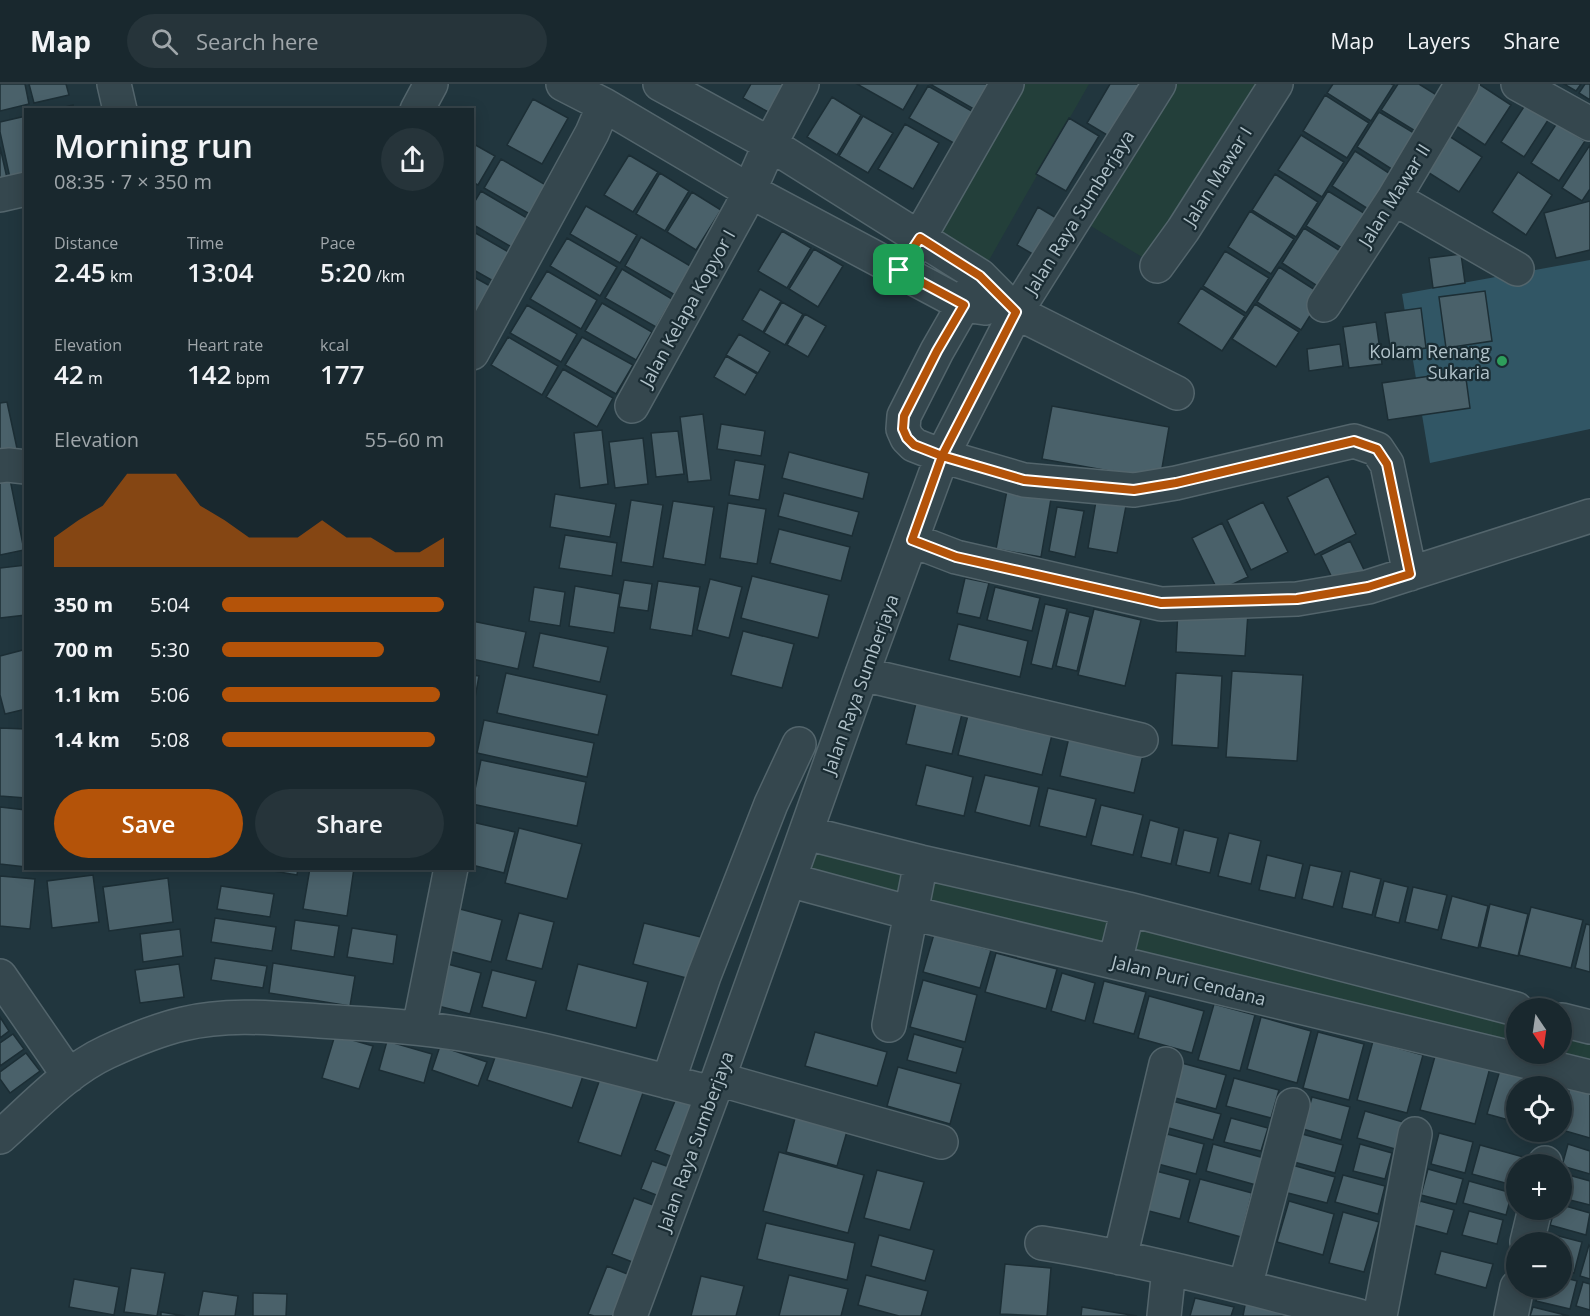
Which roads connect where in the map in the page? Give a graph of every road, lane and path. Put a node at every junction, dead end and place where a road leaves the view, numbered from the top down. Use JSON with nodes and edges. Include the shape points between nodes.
{"nodes":[{"id":1,"x":114,"y":84,"type":"edge"},
{"id":2,"x":431,"y":84,"type":"edge"},
{"id":3,"x":563,"y":84,"type":"edge"},
{"id":4,"x":660,"y":84,"type":"edge"},
{"id":5,"x":802,"y":84,"type":"edge"},
{"id":6,"x":1007,"y":84,"type":"edge"},
{"id":7,"x":1159,"y":84,"type":"edge"},
{"id":8,"x":1276,"y":84,"type":"edge"},
{"id":9,"x":1462,"y":84,"type":"edge"},
{"id":10,"x":1518,"y":84,"type":"edge"},
{"id":11,"x":604,"y":105,"type":"junction"},
{"id":12,"x":120,"y":108,"type":"edge"},
{"id":13,"x":418,"y":108,"type":"edge"},
{"id":14,"x":1590,"y":124,"type":"edge"},
{"id":15,"x":770,"y":144,"type":"junction"},
{"id":16,"x":24,"y":189,"type":"edge"},
{"id":17,"x":0,"y":195,"type":"edge"},
{"id":18,"x":1394,"y":198,"type":"junction"},
{"id":19,"x":745,"y":199,"type":"junction"},
{"id":20,"x":920,"y":238,"type":"junction"},
{"id":21,"x":1157,"y":266,"type":"dead end"},
{"id":22,"x":1517,"y":269,"type":"dead end"},
{"id":23,"x":899,"y":270,"type":"junction"},
{"id":24,"x":980,"y":276,"type":"junction"},
{"id":25,"x":964,"y":305,"type":"junction"},
{"id":26,"x":1324,"y":305,"type":"dead end"},
{"id":27,"x":1016,"y":312,"type":"junction"},
{"id":28,"x":474,"y":349,"type":"edge"},
{"id":29,"x":1177,"y":393,"type":"dead end"},
{"id":30,"x":632,"y":406,"type":"dead end"},
{"id":31,"x":942,"y":456,"type":"junction"},
{"id":32,"x":0,"y":466,"type":"edge"},
{"id":33,"x":24,"y":467,"type":"edge"},
{"id":34,"x":1590,"y":516,"type":"edge"},
{"id":35,"x":912,"y":540,"type":"junction"},
{"id":36,"x":1410,"y":574,"type":"junction"},
{"id":37,"x":862,"y":674,"type":"junction"},
{"id":38,"x":1141,"y":740,"type":"dead end"},
{"id":39,"x":799,"y":744,"type":"dead end"},
{"id":40,"x":806,"y":833,"type":"junction"},
{"id":41,"x":921,"y":862,"type":"junction"},
{"id":42,"x":451,"y":870,"type":"edge"},
{"id":43,"x":789,"y":880,"type":"junction"},
{"id":44,"x":1128,"y":909,"type":"junction"},
{"id":45,"x":911,"y":913,"type":"junction"},
{"id":46,"x":1115,"y":962,"type":"junction"},
{"id":47,"x":0,"y":975,"type":"edge"},
{"id":48,"x":1502,"y":1005,"type":"edge"},
{"id":49,"x":1572,"y":1022,"type":"edge"},
{"id":50,"x":888,"y":1025,"type":"dead end"},
{"id":51,"x":1590,"y":1027,"type":"edge"},
{"id":52,"x":419,"y":1028,"type":"junction"},
{"id":53,"x":1476,"y":1049,"type":"junction"},
{"id":54,"x":1166,"y":1064,"type":"dead end"},
{"id":55,"x":69,"y":1076,"type":"junction"},
{"id":56,"x":1590,"y":1077,"type":"edge"},
{"id":57,"x":668,"y":1082,"type":"junction"},
{"id":58,"x":715,"y":1086,"type":"junction"},
{"id":59,"x":1293,"y":1105,"type":"dead end"},
{"id":60,"x":1415,"y":1134,"type":"dead end"},
{"id":61,"x":0,"y":1137,"type":"edge"},
{"id":62,"x":942,"y":1142,"type":"dead end"},
{"id":63,"x":1042,"y":1243,"type":"dead end"},
{"id":64,"x":1120,"y":1258,"type":"junction"},
{"id":65,"x":1169,"y":1269,"type":"junction"},
{"id":66,"x":1245,"y":1287,"type":"junction"},
{"id":67,"x":1515,"y":1298,"type":"edge"},
{"id":68,"x":630,"y":1316,"type":"edge"},
{"id":69,"x":1164,"y":1316,"type":"edge"},
{"id":70,"x":1359,"y":1316,"type":"edge"},
{"id":71,"x":1380,"y":1316,"type":"edge"},
{"id":72,"x":1511,"y":1316,"type":"edge"}],
"edges":[{"from":1,"to":12,"type":"street"},
{"from":2,"to":13,"type":"street"},
{"from":3,"to":11,"type":"street"},
{"from":4,"to":15,"type":"street"},
{"from":5,"to":15,"type":"street","name":"Jalan Kelapa Kopyor I"},
{"from":6,"to":20,"type":"street"},
{"from":7,"to":27,"type":"street","name":"Jalan Raya Sumberjaya"},
{"from":8,"to":21,"type":"street","name":"Jalan Mawar I"},
{"from":9,"to":18,"type":"street","name":"Jalan Mawar II"},
{"from":10,"to":14,"type":"street"},
{"from":11,"to":19,"type":"street"},
{"from":11,"to":28,"type":"street"},
{"from":15,"to":19,"type":"street","name":"Jalan Kelapa Kopyor I"},
{"from":15,"to":20,"type":"street"},
{"from":16,"to":17,"type":"street"},
{"from":18,"to":22,"type":"street"},
{"from":18,"to":26,"type":"street","name":"Jalan Mawar II"},
{"from":19,"to":23,"type":"street"},
{"from":19,"to":30,"type":"street","name":"Jalan Kelapa Kopyor I"},
{"from":20,"to":23,"type":"street"},
{"from":20,"to":24,"type":"street"},
{"from":23,"to":25,"type":"street"},
{"from":24,"to":25,"type":"street"},
{"from":24,"to":27,"type":"street"},
{"from":25,"to":27,"type":"street"},
{"from":25,"to":31,"type":"street","via":[[904,416],[907,438],[914,445]]},
{"from":27,"to":29,"type":"street"},
{"from":27,"to":31,"type":"street","name":"Jalan Raya Sumberjaya"},
{"from":31,"to":35,"type":"street","name":"Jalan Raya Sumberjaya"},
{"from":31,"to":36,"type":"street","via":[[1024,480],[1134,490],[1354,441],[1377,449],[1387,464]]},
{"from":32,"to":33,"type":"street"},
{"from":34,"to":36,"type":"street"},
{"from":35,"to":36,"type":"street","via":[[956,557],[1161,603],[1297,599],[1368,587]]},
{"from":35,"to":37,"type":"street","name":"Jalan Raya Sumberjaya"},
{"from":37,"to":38,"type":"street"},
{"from":37,"to":40,"type":"street","name":"Jalan Raya Sumberjaya"},
{"from":39,"to":57,"type":"street","via":[[771,804]]},
{"from":40,"to":41,"type":"street"},
{"from":40,"to":43,"type":"street","name":"Jalan Raya Sumberjaya"},
{"from":41,"to":44,"type":"street"},
{"from":41,"to":45,"type":"street"},
{"from":42,"to":52,"type":"street"},
{"from":43,"to":45,"type":"street","name":"Jalan Puri Cendana"},
{"from":43,"to":58,"type":"street","name":"Jalan Raya Sumberjaya"},
{"from":44,"to":46,"type":"street"},
{"from":44,"to":48,"type":"street"},
{"from":45,"to":46,"type":"street","name":"Jalan Puri Cendana"},
{"from":45,"to":50,"type":"street"},
{"from":46,"to":53,"type":"street","name":"Jalan Puri Cendana"},
{"from":47,"to":55,"type":"street"},
{"from":48,"to":53,"type":"street"},
{"from":49,"to":51,"type":"street"},
{"from":52,"to":55,"type":"street","via":[[260,1017],[185,1023],[104,1053]]},
{"from":52,"to":57,"type":"street","via":[[504,1042]]},
{"from":53,"to":56,"type":"street","name":"Jalan Puri Cendana"},
{"from":54,"to":64,"type":"street"},
{"from":55,"to":61,"type":"street"},
{"from":57,"to":58,"type":"street"},
{"from":58,"to":62,"type":"street"},
{"from":58,"to":68,"type":"street","name":"Jalan Raya Sumberjaya"},
{"from":59,"to":66,"type":"street"},
{"from":60,"to":71,"type":"street"},
{"from":63,"to":64,"type":"street"},
{"from":64,"to":65,"type":"street"},
{"from":65,"to":66,"type":"street"},
{"from":65,"to":69,"type":"street"},
{"from":66,"to":70,"type":"street"},
{"from":67,"to":72,"type":"street"}]}
